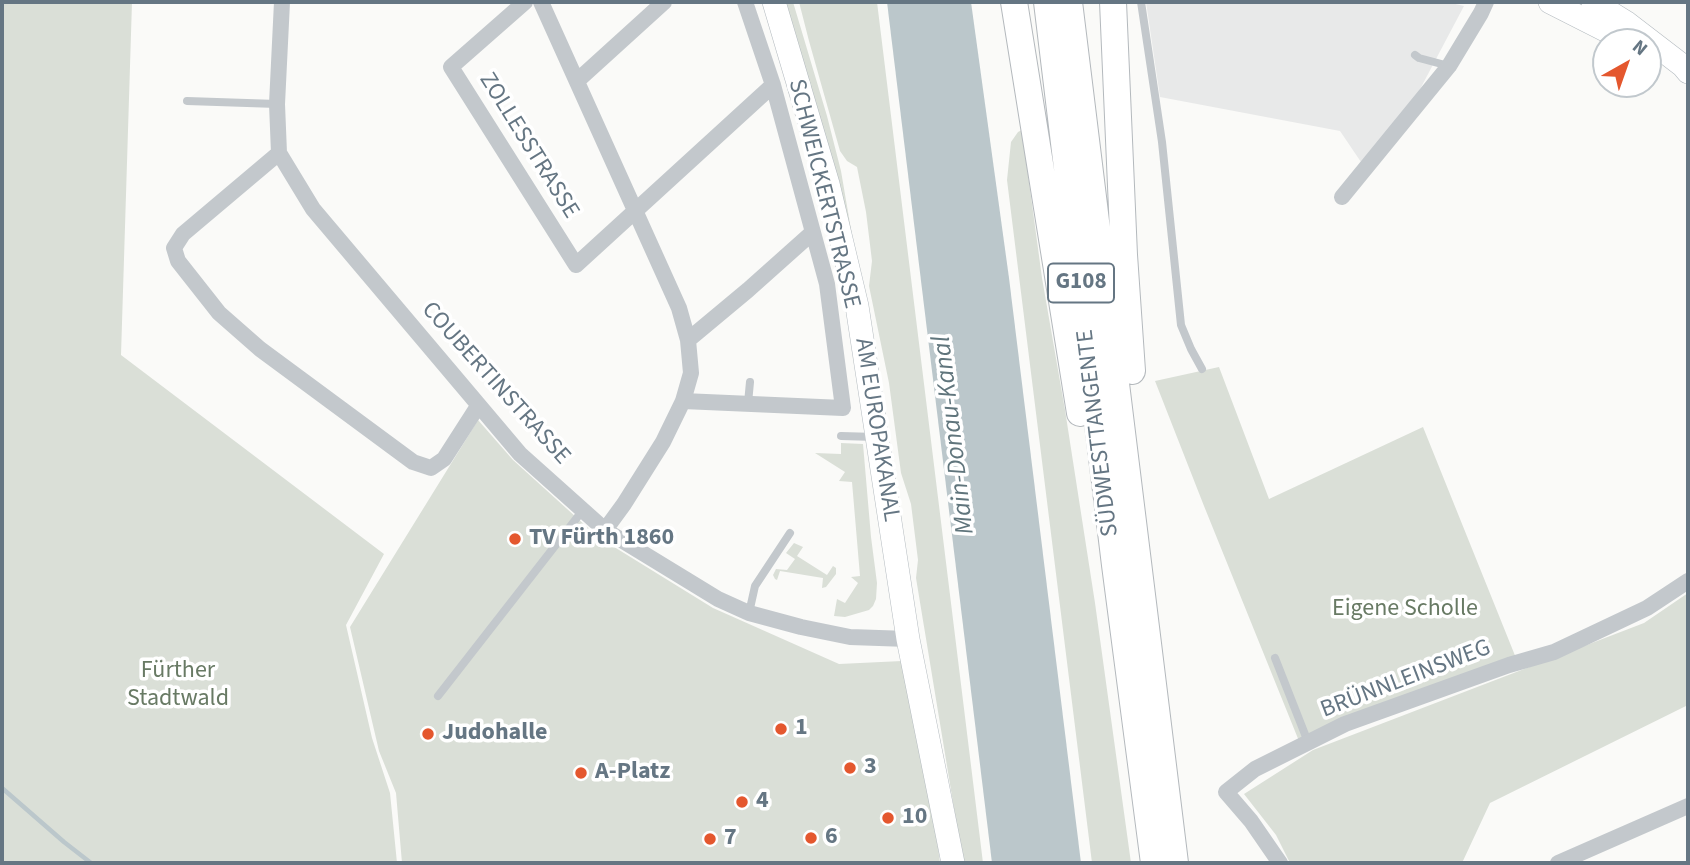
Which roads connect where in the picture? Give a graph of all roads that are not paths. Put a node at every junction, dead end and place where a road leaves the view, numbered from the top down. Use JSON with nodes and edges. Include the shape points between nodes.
{"nodes":[{"id":1,"x":282,"y":2,"type":"edge"},
{"id":2,"x":525,"y":2,"type":"edge"},
{"id":3,"x":541,"y":2,"type":"edge"},
{"id":4,"x":664,"y":2,"type":"edge"},
{"id":5,"x":746,"y":2,"type":"edge"},
{"id":6,"x":774,"y":2,"type":"edge"},
{"id":7,"x":1014,"y":2,"type":"edge"},
{"id":8,"x":1047,"y":2,"type":"edge"},
{"id":9,"x":1069,"y":2,"type":"edge"},
{"id":10,"x":1113,"y":2,"type":"edge"},
{"id":11,"x":1141,"y":2,"type":"edge"},
{"id":12,"x":1486,"y":2,"type":"edge"},
{"id":13,"x":1550,"y":2,"type":"edge"},
{"id":14,"x":1594,"y":2,"type":"edge"},
{"id":15,"x":1601,"y":28,"type":"edge"},
{"id":16,"x":1415,"y":55,"type":"dead end"},
{"id":17,"x":1449,"y":66,"type":"junction"},
{"id":18,"x":1662,"y":67,"type":"edge"},
{"id":19,"x":1688,"y":72,"type":"edge"},
{"id":20,"x":577,"y":81,"type":"junction"},
{"id":21,"x":773,"y":85,"type":"junction"},
{"id":22,"x":1688,"y":86,"type":"edge"},
{"id":23,"x":187,"y":101,"type":"dead end"},
{"id":24,"x":277,"y":104,"type":"junction"},
{"id":25,"x":279,"y":153,"type":"junction"},
{"id":26,"x":1342,"y":197,"type":"dead end"},
{"id":27,"x":635,"y":211,"type":"junction"},
{"id":28,"x":813,"y":232,"type":"junction"},
{"id":29,"x":688,"y":340,"type":"junction"},
{"id":30,"x":1202,"y":369,"type":"dead end"},
{"id":31,"x":750,"y":382,"type":"dead end"},
{"id":32,"x":683,"y":401,"type":"junction"},
{"id":33,"x":748,"y":403,"type":"junction"},
{"id":34,"x":478,"y":405,"type":"junction"},
{"id":35,"x":841,"y":436,"type":"dead end"},
{"id":36,"x":877,"y":437,"type":"junction"},
{"id":37,"x":1131,"y":499,"type":"junction"},
{"id":38,"x":583,"y":510,"type":"junction"},
{"id":39,"x":605,"y":530,"type":"junction"},
{"id":40,"x":790,"y":533,"type":"dead end"},
{"id":41,"x":1115,"y":565,"type":"junction"},
{"id":42,"x":1688,"y":581,"type":"edge"},
{"id":43,"x":749,"y":613,"type":"junction"},
{"id":44,"x":908,"y":639,"type":"junction"},
{"id":45,"x":1275,"y":658,"type":"dead end"},
{"id":46,"x":438,"y":696,"type":"dead end"},
{"id":47,"x":1308,"y":742,"type":"junction"},
{"id":48,"x":1688,"y":806,"type":"edge"},
{"id":49,"x":953,"y":863,"type":"edge"},
{"id":50,"x":1154,"y":863,"type":"edge"},
{"id":51,"x":1175,"y":863,"type":"edge"},
{"id":52,"x":1280,"y":863,"type":"edge"},
{"id":53,"x":1558,"y":863,"type":"edge"}],
"edges":[{"from":1,"to":24,"type":"street","name":"COUBERTINSTRASSE"},
{"from":2,"to":27,"type":"street","name":"ZOLLESSTRASSE","via":[[451,67],[576,265]]},
{"from":3,"to":20,"type":"street"},
{"from":4,"to":20,"type":"street"},
{"from":5,"to":21,"type":"street","name":"SCHWEICKERTSTRASSE"},
{"from":6,"to":36,"type":"main road","name":"AM EUROPAKANAL","via":[[828,184],[857,306]]},
{"from":7,"to":41,"type":"highway","via":[[1092,487]]},
{"from":8,"to":41,"type":"highway","name":"SÜDWESTTANGENTE","number":"G108"},
{"from":9,"to":37,"type":"highway","name":"SÜDWESTTANGENTE","number":"G108"},
{"from":10,"to":37,"type":"highway","via":[[1136,416]]},
{"from":11,"to":30,"type":"lane","via":[[1163,142],[1181,325]]},
{"from":12,"to":17,"type":"street"},
{"from":13,"to":15,"type":"main road"},
{"from":14,"to":19,"type":"main road"},
{"from":16,"to":17,"type":"lane"},
{"from":17,"to":26,"type":"street"},
{"from":18,"to":22,"type":"main road"},
{"from":20,"to":27,"type":"street"},
{"from":21,"to":27,"type":"street"},
{"from":21,"to":28,"type":"street","name":"SCHWEICKERTSTRASSE"},
{"from":23,"to":24,"type":"lane"},
{"from":24,"to":25,"type":"street","name":"COUBERTINSTRASSE"},
{"from":25,"to":34,"type":"street","name":"COUBERTINSTRASSE","via":[[313,209]]},
{"from":25,"to":34,"type":"street","via":[[183,234],[174,248],[178,261],[219,313],[260,349],[413,462],[431,468],[444,459]]},
{"from":27,"to":29,"type":"street","via":[[679,308]]},
{"from":28,"to":29,"type":"street"},
{"from":28,"to":33,"type":"street","name":"SCHWEICKERTSTRASSE","via":[[827,284],[844,408]]},
{"from":29,"to":32,"type":"street","via":[[691,373]]},
{"from":31,"to":33,"type":"lane"},
{"from":32,"to":33,"type":"street","name":"SCHWEICKERTSTRASSE"},
{"from":32,"to":39,"type":"street","via":[[663,442]]},
{"from":34,"to":38,"type":"street","name":"COUBERTINSTRASSE","via":[[520,454]]},
{"from":35,"to":36,"type":"lane"},
{"from":36,"to":44,"type":"main road","name":"AM EUROPAKANAL"},
{"from":37,"to":51,"type":"highway","name":"SÜDWESTTANGENTE","number":"G108"},
{"from":38,"to":39,"type":"street","name":"COUBERTINSTRASSE"},
{"from":38,"to":46,"type":"lane"},
{"from":39,"to":43,"type":"street","name":"COUBERTINSTRASSE"},
{"from":40,"to":43,"type":"lane","via":[[755,586]]},
{"from":41,"to":50,"type":"highway","name":"SÜDWESTTANGENTE","number":"G108"},
{"from":42,"to":47,"type":"street","name":"BRÜNNLEINSWEG","via":[[1647,608],[1554,652],[1345,724]]},
{"from":43,"to":44,"type":"street","name":"COUBERTINSTRASSE","via":[[850,637]]},
{"from":44,"to":49,"type":"main road","name":"AM EUROPAKANAL"},
{"from":45,"to":47,"type":"lane"},
{"from":47,"to":52,"type":"street","name":"BRÜNNLEINSWEG","via":[[1255,769],[1226,792]]},
{"from":48,"to":53,"type":"street"}]}
